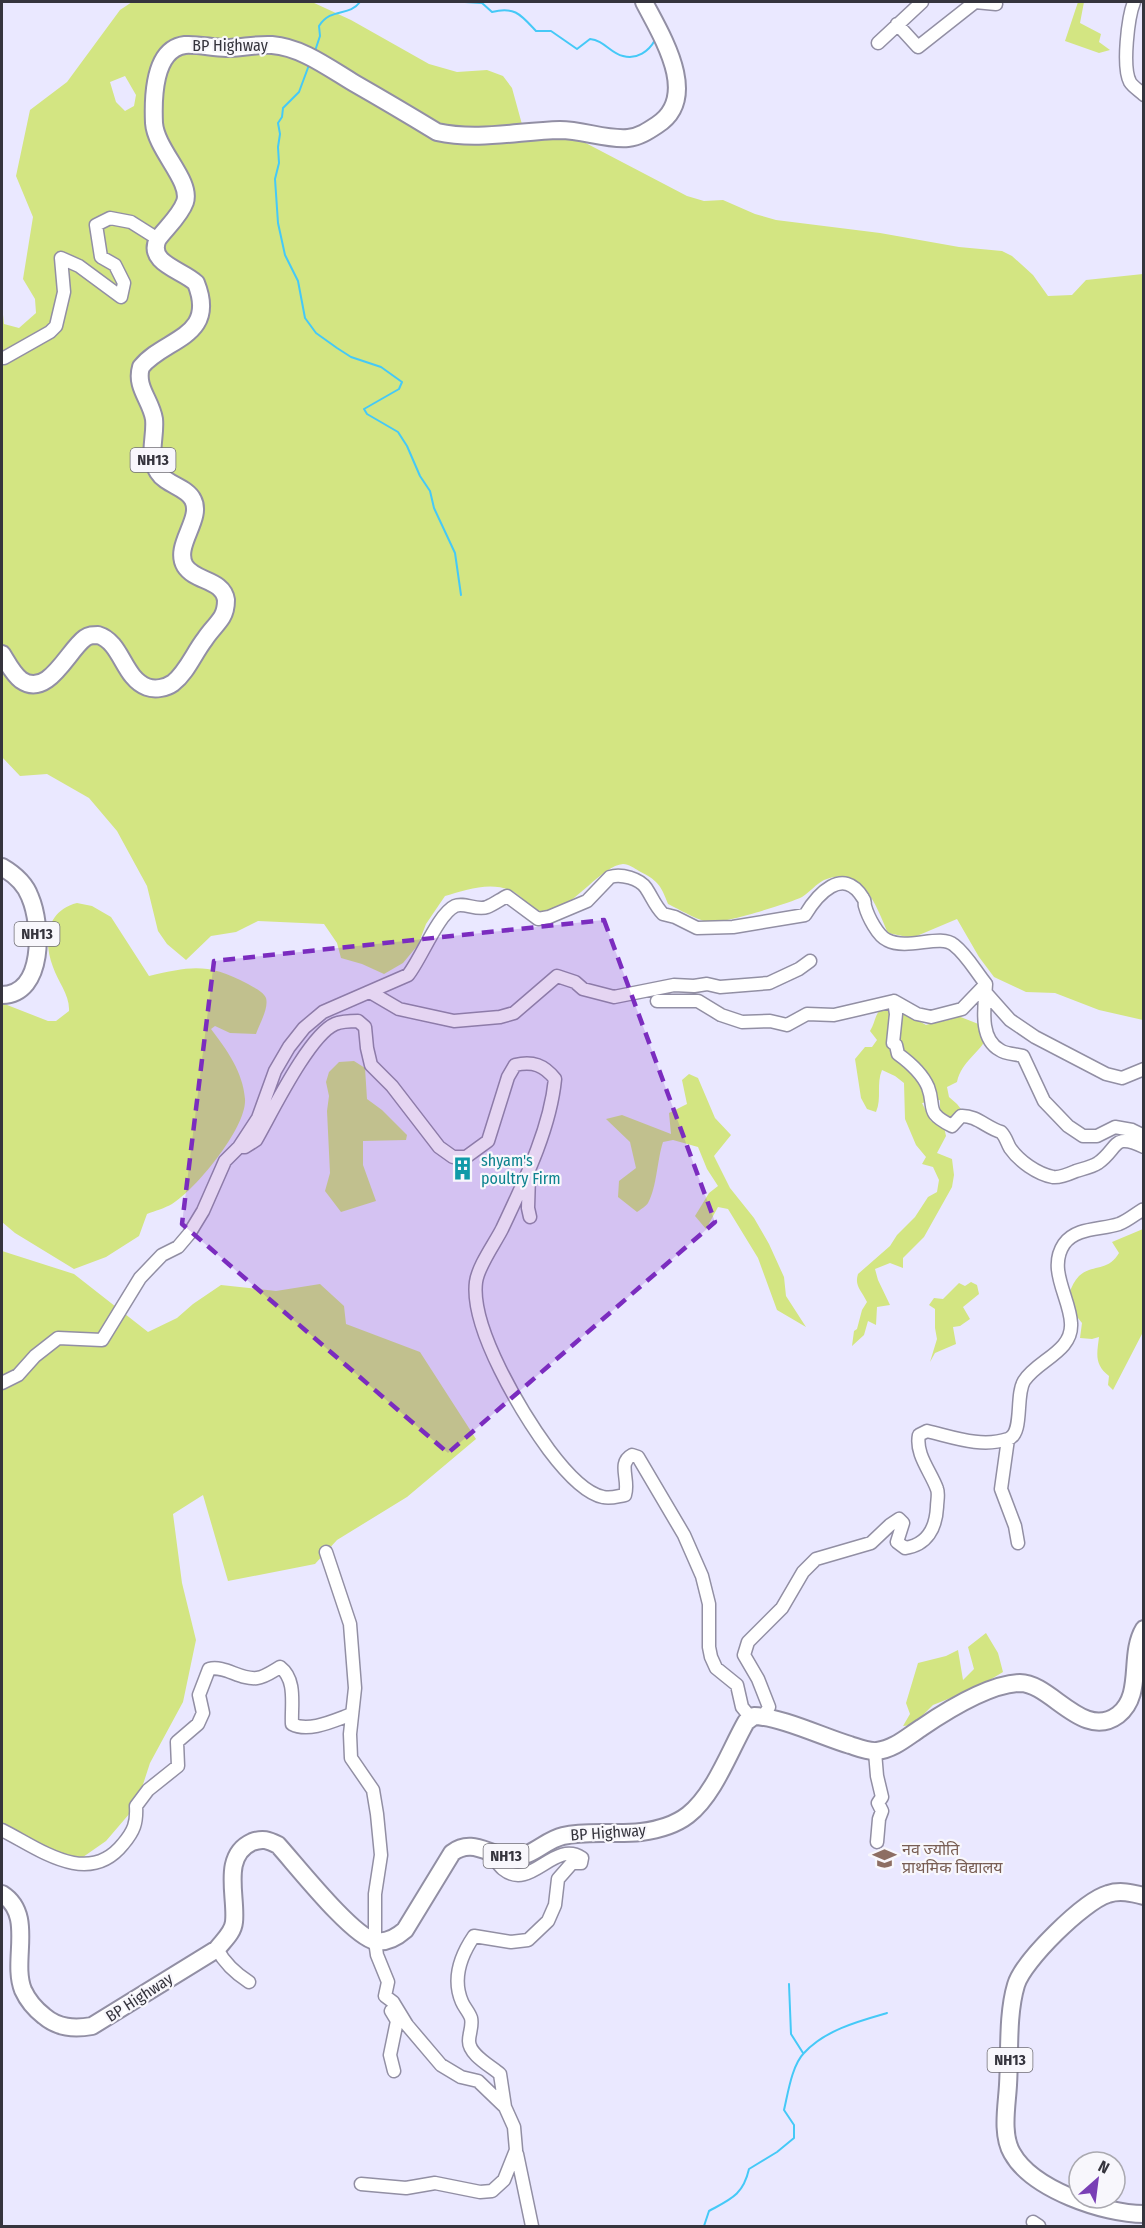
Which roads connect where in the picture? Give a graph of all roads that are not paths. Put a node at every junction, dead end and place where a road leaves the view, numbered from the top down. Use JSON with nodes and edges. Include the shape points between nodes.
{"nodes":[{"id":1,"x":644,"y":2,"type":"edge"},
{"id":2,"x":922,"y":2,"type":"edge"},
{"id":3,"x":1134,"y":2,"type":"edge"},
{"id":4,"x":996,"y":4,"type":"dead end"},
{"id":5,"x":897,"y":24,"type":"junction"},
{"id":6,"x":878,"y":43,"type":"dead end"},
{"id":7,"x":1143,"y":95,"type":"edge"},
{"id":8,"x":158,"y":239,"type":"junction"},
{"id":9,"x":4,"y":358,"type":"dead end"},
{"id":10,"x":2,"y":654,"type":"edge"},
{"id":11,"x":2,"y":867,"type":"edge"},
{"id":12,"x":810,"y":961,"type":"dead end"},
{"id":13,"x":986,"y":989,"type":"junction"},
{"id":14,"x":370,"y":992,"type":"junction"},
{"id":15,"x":2,"y":995,"type":"edge"},
{"id":16,"x":657,"y":1001,"type":"dead end"},
{"id":17,"x":894,"y":1001,"type":"junction"},
{"id":18,"x":1143,"y":1069,"type":"edge"},
{"id":19,"x":1143,"y":1136,"type":"edge"},
{"id":20,"x":239,"y":1147,"type":"junction"},
{"id":21,"x":1143,"y":1147,"type":"edge"},
{"id":22,"x":531,"y":1162,"type":"junction"},
{"id":23,"x":1143,"y":1212,"type":"edge"},
{"id":24,"x":530,"y":1217,"type":"dead end"},
{"id":25,"x":2,"y":1383,"type":"edge"},
{"id":26,"x":1008,"y":1439,"type":"junction"},
{"id":27,"x":1018,"y":1543,"type":"dead end"},
{"id":28,"x":326,"y":1552,"type":"dead end"},
{"id":29,"x":1143,"y":1629,"type":"edge"},
{"id":30,"x":352,"y":1714,"type":"junction"},
{"id":31,"x":757,"y":1717,"type":"junction"},
{"id":32,"x":875,"y":1752,"type":"junction"},
{"id":33,"x":2,"y":1830,"type":"edge"},
{"id":34,"x":877,"y":1842,"type":"dead end"},
{"id":35,"x":487,"y":1849,"type":"junction"},
{"id":36,"x":2,"y":1894,"type":"edge"},
{"id":37,"x":1143,"y":1896,"type":"edge"},
{"id":38,"x":375,"y":1941,"type":"junction"},
{"id":39,"x":217,"y":1949,"type":"junction"},
{"id":40,"x":249,"y":1982,"type":"dead end"},
{"id":41,"x":385,"y":1996,"type":"junction"},
{"id":42,"x":394,"y":2071,"type":"dead end"},
{"id":43,"x":505,"y":2107,"type":"junction"},
{"id":44,"x":516,"y":2150,"type":"junction"},
{"id":45,"x":360,"y":2184,"type":"dead end"},
{"id":46,"x":1143,"y":2214,"type":"edge"},
{"id":47,"x":532,"y":2226,"type":"edge"}],
"edges":[{"from":1,"to":8,"type":"highway","name":"BP Highway","via":[[674,61],[676,96],[664,121],[638,136],[625,138],[562,130],[455,136],[437,132],[289,48],[177,48],[164,59],[157,78],[154,125],[163,151],[182,180],[186,198]]},
{"from":2,"to":5,"type":"street"},
{"from":3,"to":7,"type":"street","via":[[1127,65],[1130,82]]},
{"from":4,"to":5,"type":"street","via":[[975,2],[918,48]]},
{"from":5,"to":6,"type":"street"},
{"from":8,"to":9,"type":"street","via":[[131,222],[110,218],[96,225],[101,258],[115,265],[124,283],[121,297],[79,266],[61,258],[64,292],[56,326]]},
{"from":8,"to":10,"type":"highway","number":"NH13","via":[[155,245],[159,259],[196,282],[202,301],[195,325],[186,335],[141,367],[140,383],[154,417],[152,458],[163,478],[190,495],[195,503],[183,562],[192,573],[222,590],[224,612],[180,676],[171,685],[160,688],[147,687],[134,678],[110,641],[98,635],[84,638],[52,677],[40,683],[28,684],[20,679]]},
{"from":11,"to":15,"type":"highway","number":"NH13","via":[[20,880],[30,897],[37,922],[38,951],[31,976],[18,990]]},
{"from":12,"to":14,"type":"street","via":[[769,982],[720,987],[674,985],[614,997],[583,989],[557,976],[514,1013],[454,1021],[399,1009]]},
{"from":13,"to":14,"type":"street","via":[[953,943],[896,944],[882,937],[864,899],[855,888],[843,883],[816,897],[805,915],[733,927],[697,928],[663,914],[643,885],[615,875],[586,901],[549,917],[538,919],[507,896],[485,908],[457,905],[447,911],[408,975]]},
{"from":13,"to":17,"type":"street","via":[[962,1010],[931,1017]]},
{"from":13,"to":18,"type":"street","via":[[1010,1020],[1106,1074],[1122,1078]]},
{"from":13,"to":19,"type":"street","via":[[984,1017],[991,1041],[1000,1051],[1023,1056],[1044,1101],[1068,1126],[1083,1136],[1097,1136],[1115,1127]]},
{"from":14,"to":20,"type":"street","via":[[323,1012],[304,1028],[275,1071],[258,1118]]},
{"from":16,"to":17,"type":"street","via":[[698,1001],[742,1022],[770,1021],[782,1025],[807,1014],[834,1015]]},
{"from":17,"to":21,"type":"street","via":[[893,1042],[898,1054],[924,1079],[933,1111],[951,1126],[961,1116],[970,1115],[1002,1132],[1012,1151],[1025,1163],[1053,1177],[1097,1164],[1122,1141]]},
{"from":20,"to":22,"type":"street","via":[[256,1140],[313,1044],[334,1024],[358,1021],[365,1027],[371,1065],[439,1147],[453,1156],[466,1156],[488,1141],[507,1077],[515,1065],[537,1064],[547,1069],[555,1079],[554,1092]]},
{"from":20,"to":25,"type":"street","via":[[225,1161],[189,1234],[140,1278],[102,1340],[58,1338],[18,1375]]},
{"from":22,"to":24,"type":"street"},
{"from":22,"to":31,"type":"street","via":[[476,1279],[476,1298],[496,1362],[532,1425],[575,1481],[600,1497],[626,1495],[624,1463],[632,1455],[638,1457],[684,1535],[702,1576],[709,1604],[709,1647],[716,1668],[737,1685],[742,1707]]},
{"from":23,"to":26,"type":"street","via":[[1119,1224],[1074,1235],[1064,1243],[1059,1275],[1070,1334],[1063,1346],[1024,1381],[1017,1405],[1017,1429]]},
{"from":26,"to":27,"type":"street","via":[[1001,1489]]},
{"from":26,"to":31,"type":"street","via":[[977,1442],[921,1433],[921,1452],[938,1491],[932,1529],[925,1540],[905,1548],[897,1542],[903,1523],[899,1519],[871,1543],[816,1559],[803,1572],[782,1608],[748,1642],[744,1655],[769,1707]]},
{"from":28,"to":30,"type":"street","via":[[350,1624],[355,1688]]},
{"from":29,"to":32,"type":"highway","via":[[1137,1643],[1132,1694],[1117,1716],[1091,1721],[1032,1685],[1007,1684],[946,1712],[890,1748]]},
{"from":30,"to":33,"type":"street","via":[[298,1727],[292,1724],[292,1687],[280,1667],[259,1678],[216,1667],[209,1669],[199,1695],[203,1713],[198,1724],[177,1742],[178,1766],[148,1790],[136,1806],[137,1822],[120,1849],[99,1863],[73,1864]]},
{"from":30,"to":38,"type":"street","via":[[351,1758],[373,1790],[381,1855],[375,1894]]},
{"from":31,"to":32,"type":"highway"},
{"from":31,"to":35,"type":"highway","name":"BP Highway","number":"NH13","via":[[746,1722],[711,1787],[688,1816],[642,1832],[561,1836],[523,1856],[508,1857]]},
{"from":32,"to":34,"type":"street","via":[[882,1797],[878,1803],[882,1811]]},
{"from":35,"to":38,"type":"highway","name":"BP Highway","number":"NH13","via":[[463,1846],[452,1853],[405,1930],[386,1941]]},
{"from":35,"to":43,"type":"street","via":[[503,1870],[519,1875],[566,1854],[582,1858],[581,1863],[572,1863],[558,1879],[555,1905],[540,1930],[528,1940],[511,1942],[474,1936],[458,1968],[458,1986],[471,2018],[469,2042],[473,2052],[500,2074]]},
{"from":36,"to":39,"type":"highway","name":"BP Highway","via":[[18,1918],[23,1990],[45,2017],[68,2028],[103,2021]]},
{"from":37,"to":46,"type":"highway","number":"NH13","via":[[1122,1892],[1090,1903],[1053,1936],[1020,1976],[1013,1998],[1007,2118],[1009,2146],[1030,2173],[1074,2199]]},
{"from":38,"to":39,"type":"highway","name":"BP Highway","via":[[355,1930],[278,1845],[259,1840],[245,1845],[234,1864],[234,1923]]},
{"from":38,"to":41,"type":"street","via":[[388,1982]]},
{"from":39,"to":40,"type":"street","via":[[222,1959]]},
{"from":41,"to":42,"type":"street","via":[[397,2021],[390,2055]]},
{"from":41,"to":43,"type":"street","via":[[441,2065],[461,2077],[478,2081]]},
{"from":43,"to":44,"type":"street","via":[[514,2127]]},
{"from":44,"to":45,"type":"street","via":[[504,2180],[492,2191],[435,2183],[406,2188]]},
{"from":44,"to":47,"type":"street"}]}
